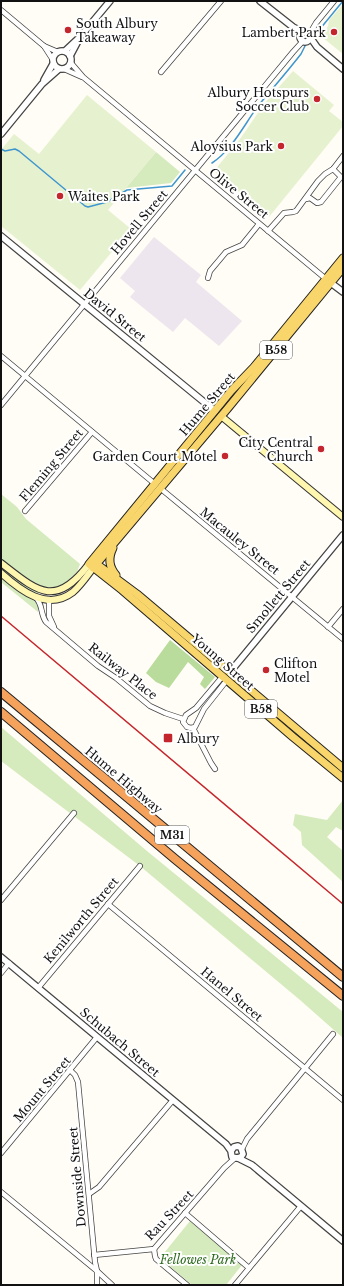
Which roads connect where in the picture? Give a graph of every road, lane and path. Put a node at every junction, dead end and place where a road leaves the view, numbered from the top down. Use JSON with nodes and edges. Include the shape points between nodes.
{"nodes":[{"id":1,"x":110,"y":1,"type":"edge"},
{"id":2,"x":221,"y":1,"type":"edge"},
{"id":3,"x":260,"y":1,"type":"edge"},
{"id":4,"x":334,"y":1,"type":"edge"},
{"id":5,"x":1,"y":10,"type":"edge"},
{"id":6,"x":80,"y":37,"type":"junction"},
{"id":7,"x":305,"y":37,"type":"junction"},
{"id":8,"x":44,"y":46,"type":"junction"},
{"id":9,"x":65,"y":51,"type":"junction"},
{"id":10,"x":58,"y":52,"type":"junction"},
{"id":11,"x":70,"y":59,"type":"junction"},
{"id":12,"x":53,"y":62,"type":"junction"},
{"id":13,"x":62,"y":69,"type":"junction"},
{"id":14,"x":343,"y":70,"type":"edge"},
{"id":15,"x":161,"y":72,"type":"dead end"},
{"id":16,"x":83,"y":77,"type":"junction"},
{"id":17,"x":42,"y":84,"type":"junction"},
{"id":18,"x":1,"y":134,"type":"edge"},
{"id":19,"x":343,"y":156,"type":"edge"},
{"id":20,"x":333,"y":169,"type":"junction"},
{"id":21,"x":194,"y":170,"type":"junction"},
{"id":22,"x":306,"y":199,"type":"junction"},
{"id":23,"x":259,"y":224,"type":"junction"},
{"id":24,"x":268,"y":231,"type":"junction"},
{"id":25,"x":1,"y":236,"type":"edge"},
{"id":26,"x":343,"y":258,"type":"edge"},
{"id":27,"x":343,"y":268,"type":"edge"},
{"id":28,"x":208,"y":278,"type":"dead end"},
{"id":29,"x":328,"y":281,"type":"junction"},
{"id":30,"x":343,"y":292,"type":"edge"},
{"id":31,"x":83,"y":304,"type":"junction"},
{"id":32,"x":1,"y":356,"type":"edge"},
{"id":33,"x":25,"y":376,"type":"junction"},
{"id":34,"x":1,"y":405,"type":"edge"},
{"id":35,"x":215,"y":411,"type":"junction"},
{"id":36,"x":221,"y":416,"type":"junction"},
{"id":37,"x":92,"y":432,"type":"junction"},
{"id":38,"x":158,"y":486,"type":"junction"},
{"id":39,"x":25,"y":511,"type":"dead end"},
{"id":40,"x":343,"y":517,"type":"edge"},
{"id":41,"x":343,"y":535,"type":"edge"},
{"id":42,"x":118,"y":539,"type":"junction"},
{"id":43,"x":2,"y":564,"type":"edge"},
{"id":44,"x":93,"y":564,"type":"junction"},
{"id":45,"x":1,"y":573,"type":"edge"},
{"id":46,"x":119,"y":580,"type":"junction"},
{"id":47,"x":28,"y":594,"type":"junction"},
{"id":48,"x":291,"y":597,"type":"junction"},
{"id":49,"x":49,"y":599,"type":"junction"},
{"id":50,"x":343,"y":609,"type":"edge"},
{"id":51,"x":328,"y":627,"type":"junction"},
{"id":52,"x":56,"y":630,"type":"junction"},
{"id":53,"x":343,"y":639,"type":"edge"},
{"id":54,"x":230,"y":672,"type":"junction"},
{"id":55,"x":225,"y":678,"type":"junction"},
{"id":56,"x":1,"y":692,"type":"edge"},
{"id":57,"x":1,"y":712,"type":"edge"},
{"id":58,"x":190,"y":714,"type":"junction"},
{"id":59,"x":183,"y":719,"type":"junction"},
{"id":60,"x":198,"y":720,"type":"junction"},
{"id":61,"x":193,"y":728,"type":"junction"},
{"id":62,"x":343,"y":768,"type":"edge"},
{"id":63,"x":215,"y":769,"type":"dead end"},
{"id":64,"x":343,"y":778,"type":"edge"},
{"id":65,"x":74,"y":813,"type":"dead end"},
{"id":66,"x":140,"y":866,"type":"dead end"},
{"id":67,"x":1,"y":900,"type":"edge"},
{"id":68,"x":108,"y":904,"type":"junction"},
{"id":69,"x":1,"y":957,"type":"edge"},
{"id":70,"x":9,"y":963,"type":"junction"},
{"id":71,"x":1,"y":973,"type":"edge"},
{"id":72,"x":343,"y":977,"type":"edge"},
{"id":73,"x":38,"y":988,"type":"junction"},
{"id":74,"x":343,"y":996,"type":"edge"},
{"id":75,"x":333,"y":1034,"type":"dead end"},
{"id":76,"x":97,"y":1037,"type":"junction"},
{"id":77,"x":305,"y":1068,"type":"junction"},
{"id":78,"x":70,"y":1070,"type":"junction"},
{"id":79,"x":172,"y":1100,"type":"junction"},
{"id":80,"x":343,"y":1100,"type":"edge"},
{"id":81,"x":237,"y":1152,"type":"junction"},
{"id":82,"x":1,"y":1153,"type":"edge"},
{"id":83,"x":1,"y":1192,"type":"edge"},
{"id":84,"x":89,"y":1194,"type":"junction"},
{"id":85,"x":301,"y":1206,"type":"junction"},
{"id":86,"x":185,"y":1213,"type":"junction"},
{"id":87,"x":343,"y":1241,"type":"edge"},
{"id":88,"x":154,"y":1249,"type":"junction"},
{"id":89,"x":94,"y":1255,"type":"junction"},
{"id":90,"x":249,"y":1268,"type":"junction"},
{"id":91,"x":97,"y":1271,"type":"junction"},
{"id":92,"x":107,"y":1279,"type":"junction"},
{"id":93,"x":97,"y":1285,"type":"edge"},
{"id":94,"x":112,"y":1285,"type":"edge"},
{"id":95,"x":116,"y":1285,"type":"edge"},
{"id":96,"x":187,"y":1285,"type":"edge"},
{"id":97,"x":235,"y":1285,"type":"edge"}],
"edges":[{"from":1,"to":6,"type":"street"},
{"from":2,"to":15,"type":"street"},
{"from":3,"to":7,"type":"street"},
{"from":4,"to":7,"type":"street","name":"Hovell Street"},
{"from":5,"to":8,"type":"street"},
{"from":6,"to":9,"type":"street"},
{"from":6,"to":11,"type":"street"},
{"from":7,"to":14,"type":"street"},
{"from":7,"to":21,"type":"street","name":"Hovell Street"},
{"from":8,"to":10,"type":"street"},
{"from":8,"to":12,"type":"street"},
{"from":9,"to":10,"type":"street"},
{"from":9,"to":11,"type":"street"},
{"from":10,"to":12,"type":"street","via":[[54,55]]},
{"from":11,"to":13,"type":"street","via":[[68,67]]},
{"from":11,"to":16,"type":"street","name":"Olive Street"},
{"from":12,"to":13,"type":"street","via":[[56,67]]},
{"from":12,"to":17,"type":"street"},
{"from":13,"to":16,"type":"street","name":"Olive Street"},
{"from":13,"to":17,"type":"street"},
{"from":16,"to":21,"type":"street","name":"Olive Street"},
{"from":17,"to":18,"type":"street"},
{"from":19,"to":20,"type":"street"},
{"from":20,"to":22,"type":"street","via":[[325,174]]},
{"from":20,"to":22,"type":"street","via":[[341,177],[322,201],[318,203],[311,198]]},
{"from":21,"to":23,"type":"street","name":"Olive Street"},
{"from":21,"to":31,"type":"street","name":"Hovell Street"},
{"from":22,"to":24,"type":"street","via":[[295,212],[284,213]]},
{"from":23,"to":24,"type":"street","name":"Olive Street"},
{"from":23,"to":28,"type":"street","via":[[242,245],[226,252],[210,271]]},
{"from":24,"to":29,"type":"street","name":"Olive Street"},
{"from":25,"to":31,"type":"street","name":"David Street"},
{"from":26,"to":29,"type":"main road","name":"Hume Street","number":"B58"},
{"from":27,"to":29,"type":"main road","name":"Hume Street","number":"B58"},
{"from":29,"to":30,"type":"street","name":"Olive Street"},
{"from":29,"to":35,"type":"main road","name":"Hume Street","number":"B58"},
{"from":29,"to":36,"type":"main road","name":"Hume Street","number":"B58"},
{"from":31,"to":33,"type":"street","name":"Hovell Street"},
{"from":31,"to":35,"type":"street","name":"David Street"},
{"from":32,"to":33,"type":"street","name":"Macauley Street"},
{"from":33,"to":34,"type":"street","name":"Hovell Street"},
{"from":33,"to":37,"type":"street","name":"Macauley Street"},
{"from":35,"to":36,"type":"main road"},
{"from":35,"to":38,"type":"main road","name":"Hume Street","number":"B58"},
{"from":36,"to":38,"type":"main road","name":"Hume Street","number":"B58"},
{"from":36,"to":40,"type":"main road"},
{"from":37,"to":38,"type":"street","name":"Macauley Street"},
{"from":37,"to":39,"type":"street","name":"Fleming Street"},
{"from":38,"to":42,"type":"main road","name":"Hume Street","number":"B58"},
{"from":38,"to":44,"type":"main road","name":"Hume Street","number":"B58"},
{"from":38,"to":48,"type":"street","name":"Macauley Street"},
{"from":41,"to":48,"type":"street","name":"Smollett Street"},
{"from":42,"to":44,"type":"main road","name":"Hume Street","number":"B58"},
{"from":42,"to":46,"type":"main road","number":"B58","via":[[109,558],[111,569]]},
{"from":43,"to":44,"type":"main road","via":[[32,586],[47,591],[69,586]]},
{"from":43,"to":49,"type":"main road","via":[[26,587]]},
{"from":44,"to":46,"type":"main road","name":"Young Street","number":"B58"},
{"from":44,"to":49,"type":"main road","via":[[71,593],[61,598]]},
{"from":44,"to":55,"type":"main road","name":"Young Street","number":"B58"},
{"from":45,"to":47,"type":"main road"},
{"from":46,"to":54,"type":"main road","name":"Young Street","number":"B58"},
{"from":47,"to":49,"type":"main road"},
{"from":47,"to":52,"type":"street","name":"Railway Place","via":[[39,601],[43,618]]},
{"from":48,"to":51,"type":"street","name":"Macauley Street"},
{"from":48,"to":54,"type":"street","name":"Smollett Street"},
{"from":49,"to":52,"type":"street","via":[[50,619]]},
{"from":50,"to":51,"type":"street"},
{"from":51,"to":53,"type":"street","name":"Macauley Street"},
{"from":52,"to":59,"type":"street","name":"Railway Place","via":[[150,706]]},
{"from":54,"to":55,"type":"main road"},
{"from":54,"to":62,"type":"main road","name":"Young Street","number":"B58"},
{"from":55,"to":58,"type":"street"},
{"from":55,"to":60,"type":"street"},
{"from":55,"to":64,"type":"main road","name":"Young Street","number":"B58"},
{"from":56,"to":72,"type":"highway","name":"Hume Highway","number":"M31"},
{"from":57,"to":74,"type":"highway","number":"M31"},
{"from":58,"to":59,"type":"street"},
{"from":58,"to":60,"type":"street"},
{"from":59,"to":61,"type":"street","via":[[187,727]]},
{"from":60,"to":61,"type":"street"},
{"from":61,"to":63,"type":"street"},
{"from":65,"to":67,"type":"street"},
{"from":66,"to":68,"type":"street","name":"Kenilworth Street"},
{"from":68,"to":73,"type":"street","name":"Kenilworth Street"},
{"from":68,"to":77,"type":"street","name":"Hanel Street"},
{"from":69,"to":70,"type":"street","name":"Schubach Street"},
{"from":70,"to":71,"type":"street"},
{"from":70,"to":73,"type":"street","name":"Schubach Street"},
{"from":73,"to":76,"type":"street","name":"Schubach Street"},
{"from":75,"to":77,"type":"street","name":"Rau Street"},
{"from":76,"to":78,"type":"street","name":"Mount Street"},
{"from":76,"to":79,"type":"street","name":"Schubach Street"},
{"from":77,"to":80,"type":"street","name":"Hanel Street"},
{"from":77,"to":81,"type":"street","name":"Rau Street"},
{"from":78,"to":82,"type":"street","name":"Mount Street"},
{"from":78,"to":84,"type":"street","name":"Downside Street","via":[[78,1082]]},
{"from":79,"to":81,"type":"street","name":"Schubach Street"},
{"from":79,"to":84,"type":"street","via":[[99,1187]]},
{"from":81,"to":85,"type":"street","name":"Schubach Street"},
{"from":81,"to":86,"type":"street","name":"Rau Street"},
{"from":83,"to":91,"type":"street"},
{"from":84,"to":89,"type":"street","name":"Downside Street"},
{"from":85,"to":87,"type":"street","name":"Schubach Street"},
{"from":85,"to":90,"type":"street"},
{"from":86,"to":88,"type":"street","name":"Rau Street"},
{"from":86,"to":90,"type":"street"},
{"from":88,"to":89,"type":"street","name":"Rau Street"},
{"from":88,"to":96,"type":"street","via":[[156,1259]]},
{"from":89,"to":91,"type":"street","name":"Downside Street"},
{"from":90,"to":97,"type":"street"},
{"from":91,"to":92,"type":"street"},
{"from":91,"to":93,"type":"street","name":"Downside Street"},
{"from":92,"to":94,"type":"street"},
{"from":92,"to":95,"type":"street"}]}
